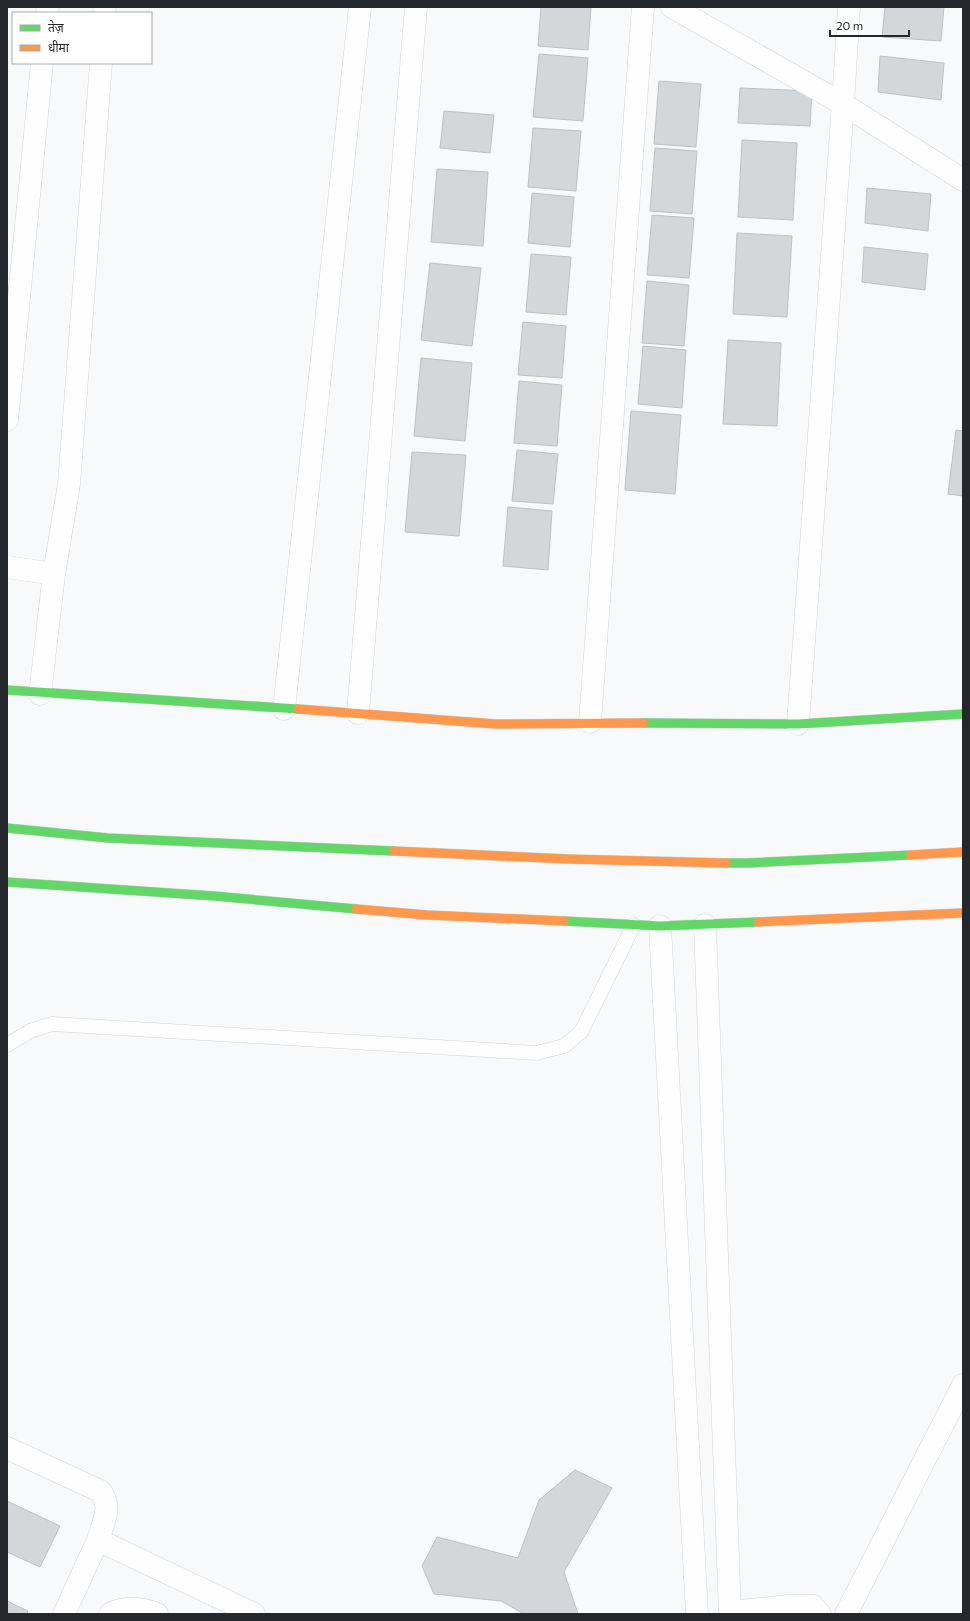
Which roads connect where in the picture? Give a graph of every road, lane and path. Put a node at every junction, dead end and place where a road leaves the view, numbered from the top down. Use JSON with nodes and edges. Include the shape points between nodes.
{"nodes":[{"id":1,"x":360,"y":7,"type":"edge"},
{"id":2,"x":416,"y":7,"type":"edge"},
{"id":3,"x":643,"y":7,"type":"edge"},
{"id":4,"x":672,"y":7,"type":"edge"},
{"id":5,"x":849,"y":7,"type":"edge"},
{"id":6,"x":42,"y":64,"type":"edge"},
{"id":7,"x":101,"y":64,"type":"edge"},
{"id":8,"x":843,"y":104,"type":"junction"},
{"id":9,"x":963,"y":180,"type":"edge"},
{"id":10,"x":7,"y":420,"type":"edge"},
{"id":11,"x":7,"y":567,"type":"edge"},
{"id":12,"x":54,"y":574,"type":"junction"},
{"id":13,"x":7,"y":690,"type":"edge"},
{"id":14,"x":40,"y":694,"type":"junction"},
{"id":15,"x":284,"y":709,"type":"junction"},
{"id":16,"x":358,"y":713,"type":"junction"},
{"id":17,"x":963,"y":714,"type":"edge"},
{"id":18,"x":590,"y":722,"type":"junction"},
{"id":19,"x":798,"y":724,"type":"junction"},
{"id":20,"x":7,"y":828,"type":"edge"},
{"id":21,"x":963,"y":852,"type":"edge"},
{"id":22,"x":7,"y":882,"type":"edge"},
{"id":23,"x":963,"y":913,"type":"edge"},
{"id":24,"x":634,"y":925,"type":"junction"},
{"id":25,"x":705,"y":925,"type":"junction"},
{"id":26,"x":660,"y":926,"type":"junction"},
{"id":27,"x":7,"y":1045,"type":"edge"},
{"id":28,"x":963,"y":1385,"type":"edge"},
{"id":29,"x":7,"y":1448,"type":"edge"},
{"id":30,"x":98,"y":1540,"type":"junction"},
{"id":31,"x":730,"y":1613,"type":"edge"},
{"id":32,"x":64,"y":1614,"type":"edge"},
{"id":33,"x":110,"y":1614,"type":"edge"},
{"id":34,"x":158,"y":1614,"type":"edge"},
{"id":35,"x":254,"y":1614,"type":"edge"},
{"id":36,"x":697,"y":1614,"type":"edge"},
{"id":37,"x":820,"y":1614,"type":"edge"},
{"id":38,"x":846,"y":1614,"type":"edge"}],
"edges":[{"from":1,"to":15,"type":"street"},
{"from":2,"to":16,"type":"street"},
{"from":3,"to":18,"type":"street"},
{"from":4,"to":8,"type":"street"},
{"from":5,"to":8,"type":"street"},
{"from":6,"to":10,"type":"street"},
{"from":7,"to":12,"type":"street","via":[[69,484]]},
{"from":8,"to":9,"type":"street"},
{"from":8,"to":19,"type":"street"},
{"from":11,"to":12,"type":"street"},
{"from":12,"to":14,"type":"street"},
{"from":13,"to":14,"type":"street"},
{"from":14,"to":15,"type":"street"},
{"from":15,"to":16,"type":"street"},
{"from":16,"to":18,"type":"street","via":[[495,724]]},
{"from":17,"to":19,"type":"street"},
{"from":18,"to":19,"type":"street"},
{"from":20,"to":21,"type":"street","via":[[108,838],[567,859],[748,863]]},
{"from":22,"to":24,"type":"street","via":[[214,896],[427,915]]},
{"from":23,"to":25,"type":"street"},
{"from":24,"to":26,"type":"street"},
{"from":24,"to":27,"type":"lane","via":[[581,1032],[564,1046],[538,1053],[52,1024],[30,1031]]},
{"from":25,"to":26,"type":"street"},
{"from":25,"to":31,"type":"street"},
{"from":26,"to":36,"type":"street"},
{"from":28,"to":38,"type":"street"},
{"from":29,"to":30,"type":"street","via":[[100,1491],[106,1498],[107,1507]]},
{"from":30,"to":32,"type":"street"},
{"from":30,"to":35,"type":"street"},
{"from":31,"to":37,"type":"street","via":[[789,1606],[813,1606]]},
{"from":33,"to":34,"type":"street","via":[[125,1609],[147,1610]]}]}
